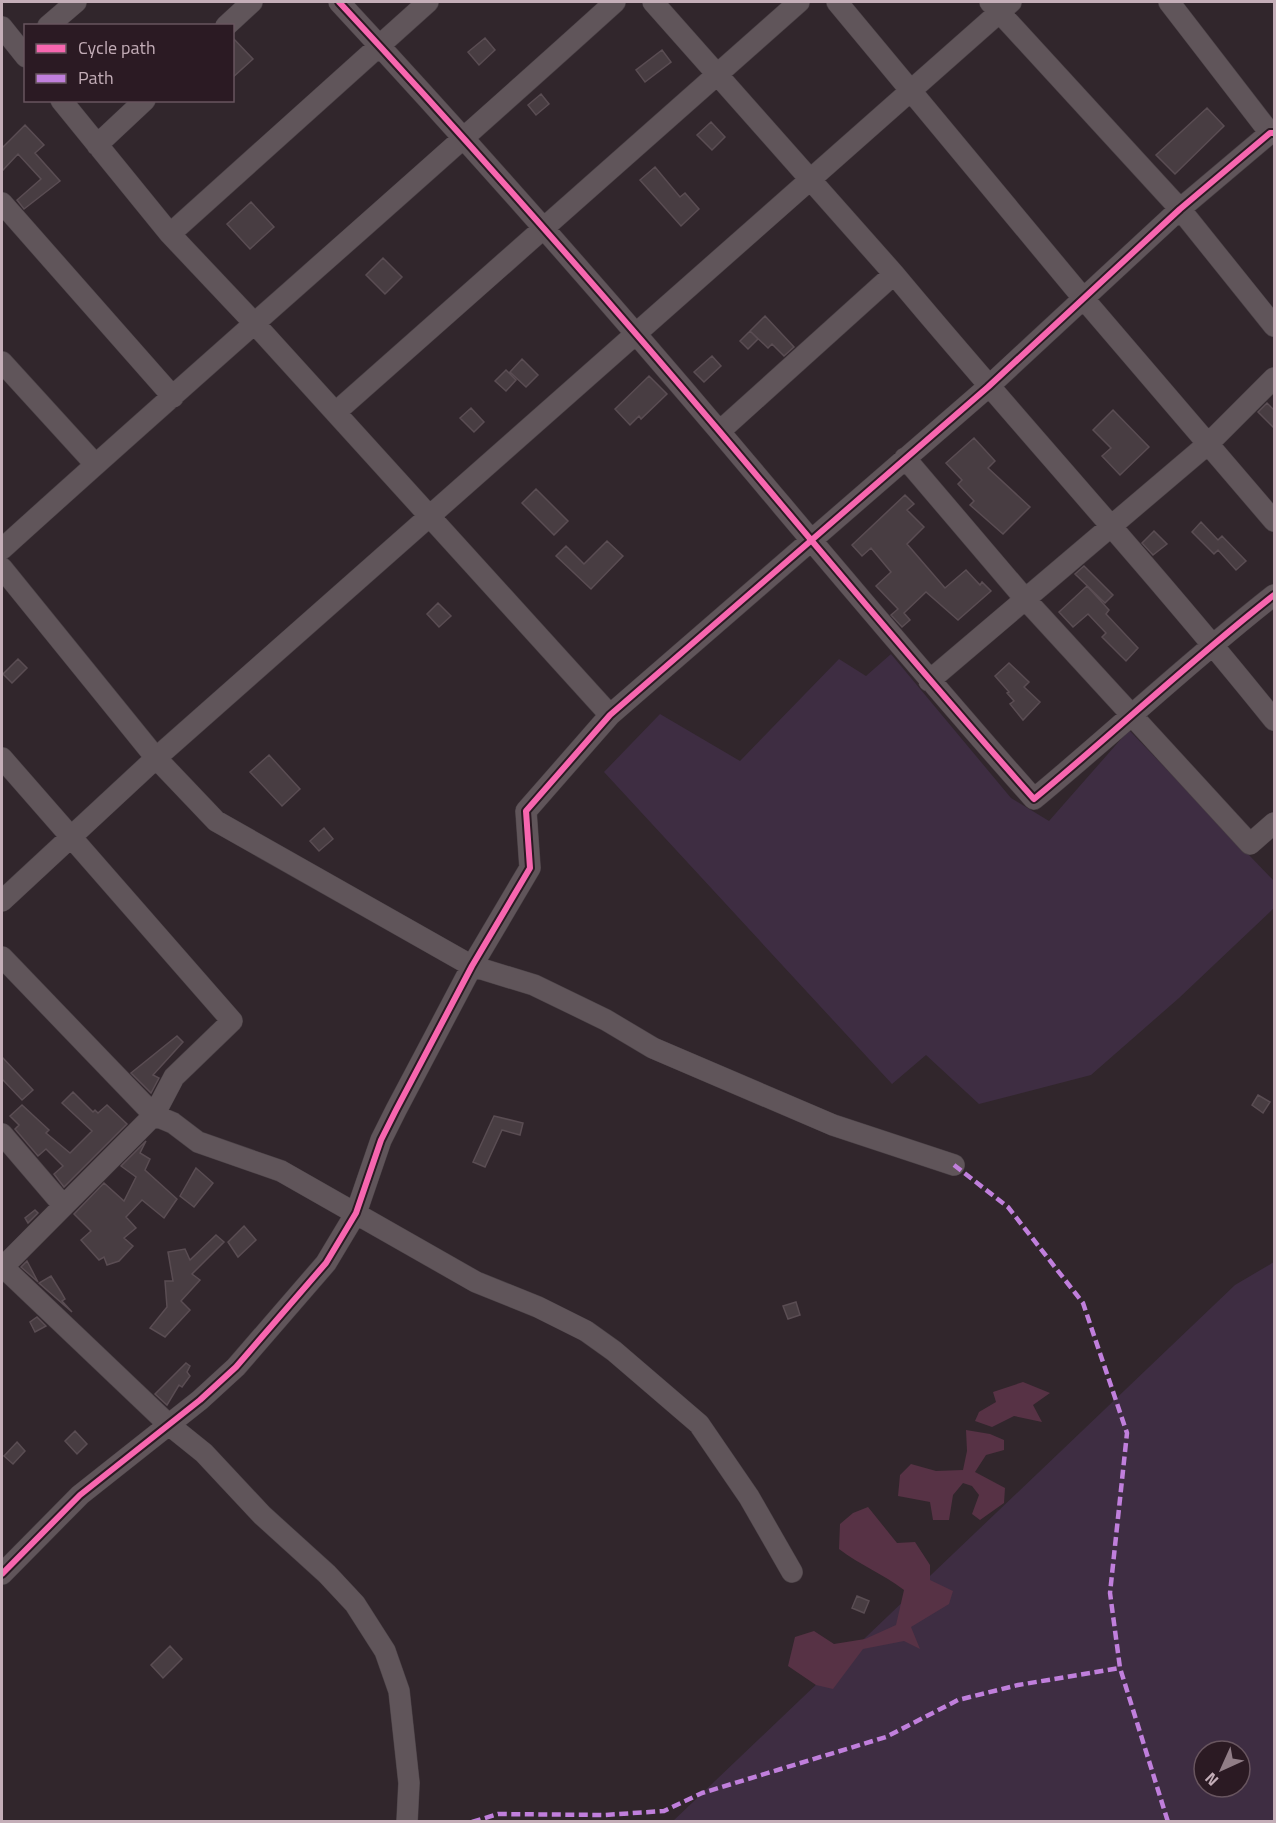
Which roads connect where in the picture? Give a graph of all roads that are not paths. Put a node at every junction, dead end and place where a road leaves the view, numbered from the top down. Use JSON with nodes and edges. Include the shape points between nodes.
{"nodes":[{"id":1,"x":76,"y":2,"type":"edge"},
{"id":2,"x":252,"y":2,"type":"edge"},
{"id":3,"x":339,"y":2,"type":"edge"},
{"id":4,"x":428,"y":2,"type":"edge"},
{"id":5,"x":615,"y":2,"type":"edge"},
{"id":6,"x":652,"y":2,"type":"edge"},
{"id":7,"x":799,"y":2,"type":"edge"},
{"id":8,"x":837,"y":2,"type":"edge"},
{"id":9,"x":1169,"y":2,"type":"edge"},
{"id":10,"x":1000,"y":5,"type":"edge"},
{"id":11,"x":50,"y":24,"type":"edge"},
{"id":12,"x":228,"y":24,"type":"edge"},
{"id":13,"x":2,"y":27,"type":"edge"},
{"id":14,"x":380,"y":45,"type":"junction"},
{"id":15,"x":24,"y":51,"type":"edge"},
{"id":16,"x":717,"y":74,"type":"junction"},
{"id":17,"x":910,"y":90,"type":"junction"},
{"id":18,"x":63,"y":102,"type":"edge"},
{"id":19,"x":143,"y":102,"type":"edge"},
{"id":20,"x":1272,"y":133,"type":"edge"},
{"id":21,"x":465,"y":138,"type":"junction"},
{"id":22,"x":98,"y":145,"type":"junction"},
{"id":23,"x":810,"y":179,"type":"junction"},
{"id":24,"x":2,"y":203,"type":"edge"},
{"id":25,"x":1180,"y":209,"type":"junction"},
{"id":26,"x":543,"y":228,"type":"junction"},
{"id":27,"x":170,"y":234,"type":"junction"},
{"id":28,"x":894,"y":274,"type":"junction"},
{"id":29,"x":1083,"y":298,"type":"junction"},
{"id":30,"x":255,"y":324,"type":"junction"},
{"id":31,"x":1275,"y":326,"type":"edge"},
{"id":32,"x":635,"y":334,"type":"junction"},
{"id":33,"x":2,"y":362,"type":"edge"},
{"id":34,"x":1275,"y":378,"type":"edge"},
{"id":35,"x":988,"y":387,"type":"junction"},
{"id":36,"x":173,"y":397,"type":"junction"},
{"id":37,"x":336,"y":412,"type":"junction"},
{"id":38,"x":720,"y":431,"type":"junction"},
{"id":39,"x":1209,"y":442,"type":"junction"},
{"id":40,"x":905,"y":458,"type":"junction"},
{"id":41,"x":94,"y":464,"type":"junction"},
{"id":42,"x":430,"y":516,"type":"junction"},
{"id":43,"x":1275,"y":520,"type":"edge"},
{"id":44,"x":1109,"y":526,"type":"junction"},
{"id":45,"x":810,"y":541,"type":"junction"},
{"id":46,"x":2,"y":549,"type":"edge"},
{"id":47,"x":2,"y":568,"type":"edge"},
{"id":48,"x":1275,"y":596,"type":"edge"},
{"id":49,"x":1026,"y":600,"type":"junction"},
{"id":50,"x":1213,"y":643,"type":"junction"},
{"id":51,"x":929,"y":681,"type":"junction"},
{"id":52,"x":610,"y":715,"type":"junction"},
{"id":53,"x":1132,"y":718,"type":"junction"},
{"id":54,"x":1275,"y":720,"type":"edge"},
{"id":55,"x":2,"y":758,"type":"edge"},
{"id":56,"x":156,"y":758,"type":"junction"},
{"id":57,"x":1275,"y":823,"type":"edge"},
{"id":58,"x":71,"y":837,"type":"junction"},
{"id":59,"x":2,"y":901,"type":"edge"},
{"id":60,"x":2,"y":957,"type":"edge"},
{"id":61,"x":472,"y":966,"type":"junction"},
{"id":62,"x":154,"y":1115,"type":"junction"},
{"id":63,"x":2,"y":1134,"type":"edge"},
{"id":64,"x":954,"y":1164,"type":"dead end"},
{"id":65,"x":62,"y":1204,"type":"junction"},
{"id":66,"x":356,"y":1212,"type":"junction"},
{"id":67,"x":2,"y":1267,"type":"edge"},
{"id":68,"x":168,"y":1424,"type":"junction"},
{"id":69,"x":792,"y":1572,"type":"dead end"},
{"id":70,"x":2,"y":1574,"type":"edge"},
{"id":71,"x":407,"y":1821,"type":"edge"}],
"edges":[{"from":1,"to":11,"type":"street"},
{"from":2,"to":12,"type":"street"},
{"from":3,"to":14,"type":"street"},
{"from":4,"to":14,"type":"street"},
{"from":5,"to":21,"type":"street"},
{"from":6,"to":16,"type":"street"},
{"from":7,"to":16,"type":"street"},
{"from":8,"to":17,"type":"street"},
{"from":9,"to":20,"type":"street"},
{"from":10,"to":17,"type":"street"},
{"from":10,"to":25,"type":"street"},
{"from":13,"to":15,"type":"street"},
{"from":14,"to":21,"type":"street"},
{"from":14,"to":27,"type":"street"},
{"from":16,"to":23,"type":"street"},
{"from":16,"to":26,"type":"street"},
{"from":17,"to":23,"type":"street"},
{"from":17,"to":29,"type":"street"},
{"from":18,"to":22,"type":"street"},
{"from":19,"to":22,"type":"street"},
{"from":20,"to":25,"type":"street"},
{"from":21,"to":26,"type":"street"},
{"from":21,"to":30,"type":"street"},
{"from":22,"to":27,"type":"street"},
{"from":23,"to":28,"type":"street"},
{"from":23,"to":32,"type":"street"},
{"from":24,"to":36,"type":"street"},
{"from":25,"to":29,"type":"street"},
{"from":25,"to":31,"type":"street"},
{"from":26,"to":32,"type":"street"},
{"from":26,"to":37,"type":"street"},
{"from":27,"to":30,"type":"street"},
{"from":28,"to":35,"type":"street"},
{"from":28,"to":38,"type":"street"},
{"from":29,"to":35,"type":"street"},
{"from":29,"to":39,"type":"street"},
{"from":30,"to":36,"type":"street"},
{"from":30,"to":37,"type":"street"},
{"from":32,"to":38,"type":"street"},
{"from":32,"to":42,"type":"street"},
{"from":33,"to":41,"type":"street"},
{"from":34,"to":39,"type":"street"},
{"from":35,"to":40,"type":"street"},
{"from":35,"to":44,"type":"street"},
{"from":36,"to":41,"type":"street"},
{"from":37,"to":42,"type":"street"},
{"from":38,"to":45,"type":"street"},
{"from":39,"to":43,"type":"street"},
{"from":39,"to":44,"type":"street"},
{"from":40,"to":45,"type":"street"},
{"from":40,"to":49,"type":"street"},
{"from":41,"to":46,"type":"street"},
{"from":42,"to":52,"type":"street"},
{"from":42,"to":56,"type":"street"},
{"from":44,"to":49,"type":"street"},
{"from":44,"to":50,"type":"street"},
{"from":45,"to":51,"type":"street"},
{"from":45,"to":52,"type":"street"},
{"from":47,"to":56,"type":"street"},
{"from":48,"to":50,"type":"street"},
{"from":49,"to":51,"type":"street"},
{"from":49,"to":53,"type":"street"},
{"from":50,"to":53,"type":"street"},
{"from":50,"to":54,"type":"street"},
{"from":51,"to":53,"type":"street","via":[[1034,799]]},
{"from":52,"to":61,"type":"street","via":[[526,811],[530,868]]},
{"from":53,"to":57,"type":"street","via":[[1250,844]]},
{"from":55,"to":58,"type":"street"},
{"from":56,"to":58,"type":"street"},
{"from":56,"to":61,"type":"street","via":[[216,821]]},
{"from":58,"to":59,"type":"street"},
{"from":58,"to":62,"type":"street","via":[[232,1021],[174,1077]]},
{"from":60,"to":62,"type":"street"},
{"from":61,"to":64,"type":"street","via":[[534,985],[653,1048],[833,1125]]},
{"from":61,"to":66,"type":"street","via":[[381,1140]]},
{"from":62,"to":65,"type":"street"},
{"from":62,"to":66,"type":"street","via":[[173,1123],[198,1142],[281,1171]]},
{"from":63,"to":65,"type":"street"},
{"from":65,"to":67,"type":"street"},
{"from":66,"to":68,"type":"street","via":[[326,1263],[275,1325],[236,1367]]},
{"from":66,"to":69,"type":"street","via":[[476,1282],[586,1331],[614,1351],[699,1424],[749,1497]]},
{"from":67,"to":68,"type":"street"},
{"from":68,"to":70,"type":"street","via":[[80,1495]]},
{"from":68,"to":71,"type":"street","via":[[204,1453],[262,1515],[335,1582],[355,1604],[385,1651],[399,1691],[406,1734]]}]}
